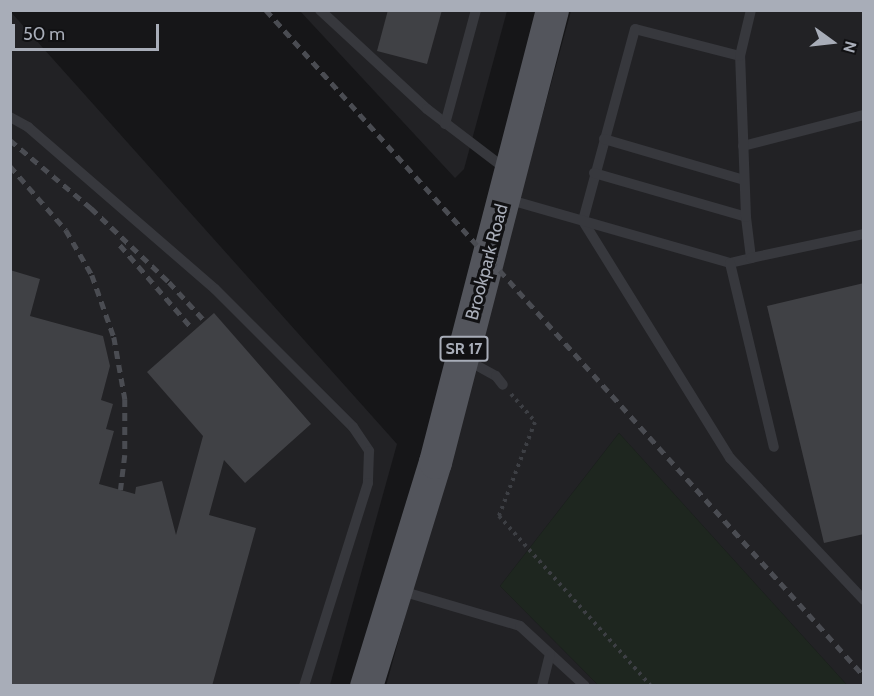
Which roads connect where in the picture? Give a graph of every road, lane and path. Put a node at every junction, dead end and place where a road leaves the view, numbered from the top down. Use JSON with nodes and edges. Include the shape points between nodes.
{"nodes":[{"id":1,"x":320,"y":10,"type":"edge"},
{"id":2,"x":476,"y":10,"type":"edge"},
{"id":3,"x":552,"y":10,"type":"edge"},
{"id":4,"x":751,"y":10,"type":"edge"},
{"id":5,"x":740,"y":56,"type":"junction"},
{"id":6,"x":864,"y":115,"type":"edge"},
{"id":7,"x":10,"y":117,"type":"edge"},
{"id":8,"x":445,"y":124,"type":"junction"},
{"id":9,"x":604,"y":139,"type":"junction"},
{"id":10,"x":743,"y":146,"type":"junction"},
{"id":11,"x":594,"y":173,"type":"junction"},
{"id":12,"x":744,"y":180,"type":"junction"},
{"id":13,"x":506,"y":185,"type":"junction"},
{"id":14,"x":746,"y":217,"type":"junction"},
{"id":15,"x":583,"y":221,"type":"junction"},
{"id":16,"x":864,"y":234,"type":"edge"},
{"id":17,"x":750,"y":258,"type":"junction"},
{"id":18,"x":730,"y":263,"type":"junction"},
{"id":19,"x":462,"y":358,"type":"junction"},
{"id":20,"x":503,"y":385,"type":"joint"},
{"id":21,"x":774,"y":447,"type":"dead end"},
{"id":22,"x":395,"y":589,"type":"junction"},
{"id":23,"x":864,"y":600,"type":"edge"},
{"id":24,"x":550,"y":654,"type":"junction"},
{"id":25,"x":304,"y":686,"type":"edge"},
{"id":26,"x":366,"y":686,"type":"edge"},
{"id":27,"x":542,"y":686,"type":"edge"},
{"id":28,"x":585,"y":686,"type":"edge"},
{"id":29,"x":651,"y":686,"type":"edge"}],
"edges":[{"from":1,"to":8,"type":"lane"},
{"from":2,"to":8,"type":"lane"},
{"from":3,"to":13,"type":"main road","name":"Brookpark Road","number":"SR 17"},
{"from":4,"to":5,"type":"lane"},
{"from":5,"to":9,"type":"lane","via":[[635,29]]},
{"from":5,"to":10,"type":"lane"},
{"from":6,"to":10,"type":"lane"},
{"from":7,"to":25,"type":"lane","via":[[28,127],[215,289],[352,427],[369,451],[368,483]]},
{"from":8,"to":13,"type":"lane"},
{"from":9,"to":11,"type":"lane"},
{"from":9,"to":12,"type":"lane"},
{"from":10,"to":12,"type":"lane"},
{"from":11,"to":14,"type":"lane"},
{"from":11,"to":15,"type":"lane"},
{"from":12,"to":14,"type":"lane"},
{"from":13,"to":15,"type":"lane"},
{"from":13,"to":19,"type":"main road","name":"Brookpark Road","number":"SR 17"},
{"from":14,"to":17,"type":"lane"},
{"from":15,"to":18,"type":"lane"},
{"from":15,"to":23,"type":"lane","via":[[730,459]]},
{"from":16,"to":17,"type":"lane"},
{"from":17,"to":18,"type":"lane"},
{"from":18,"to":21,"type":"lane"},
{"from":19,"to":20,"type":"lane","via":[[496,376]]},
{"from":19,"to":22,"type":"main road","name":"Brookpark Road","number":"SR 17","via":[[435,462]]},
{"from":20,"to":29,"type":"path","via":[[535,422],[499,516]]},
{"from":22,"to":24,"type":"lane","via":[[520,626]]},
{"from":22,"to":26,"type":"main road","name":"Brookpark Road","number":"SR 17"},
{"from":24,"to":27,"type":"lane"},
{"from":24,"to":28,"type":"lane"}]}
